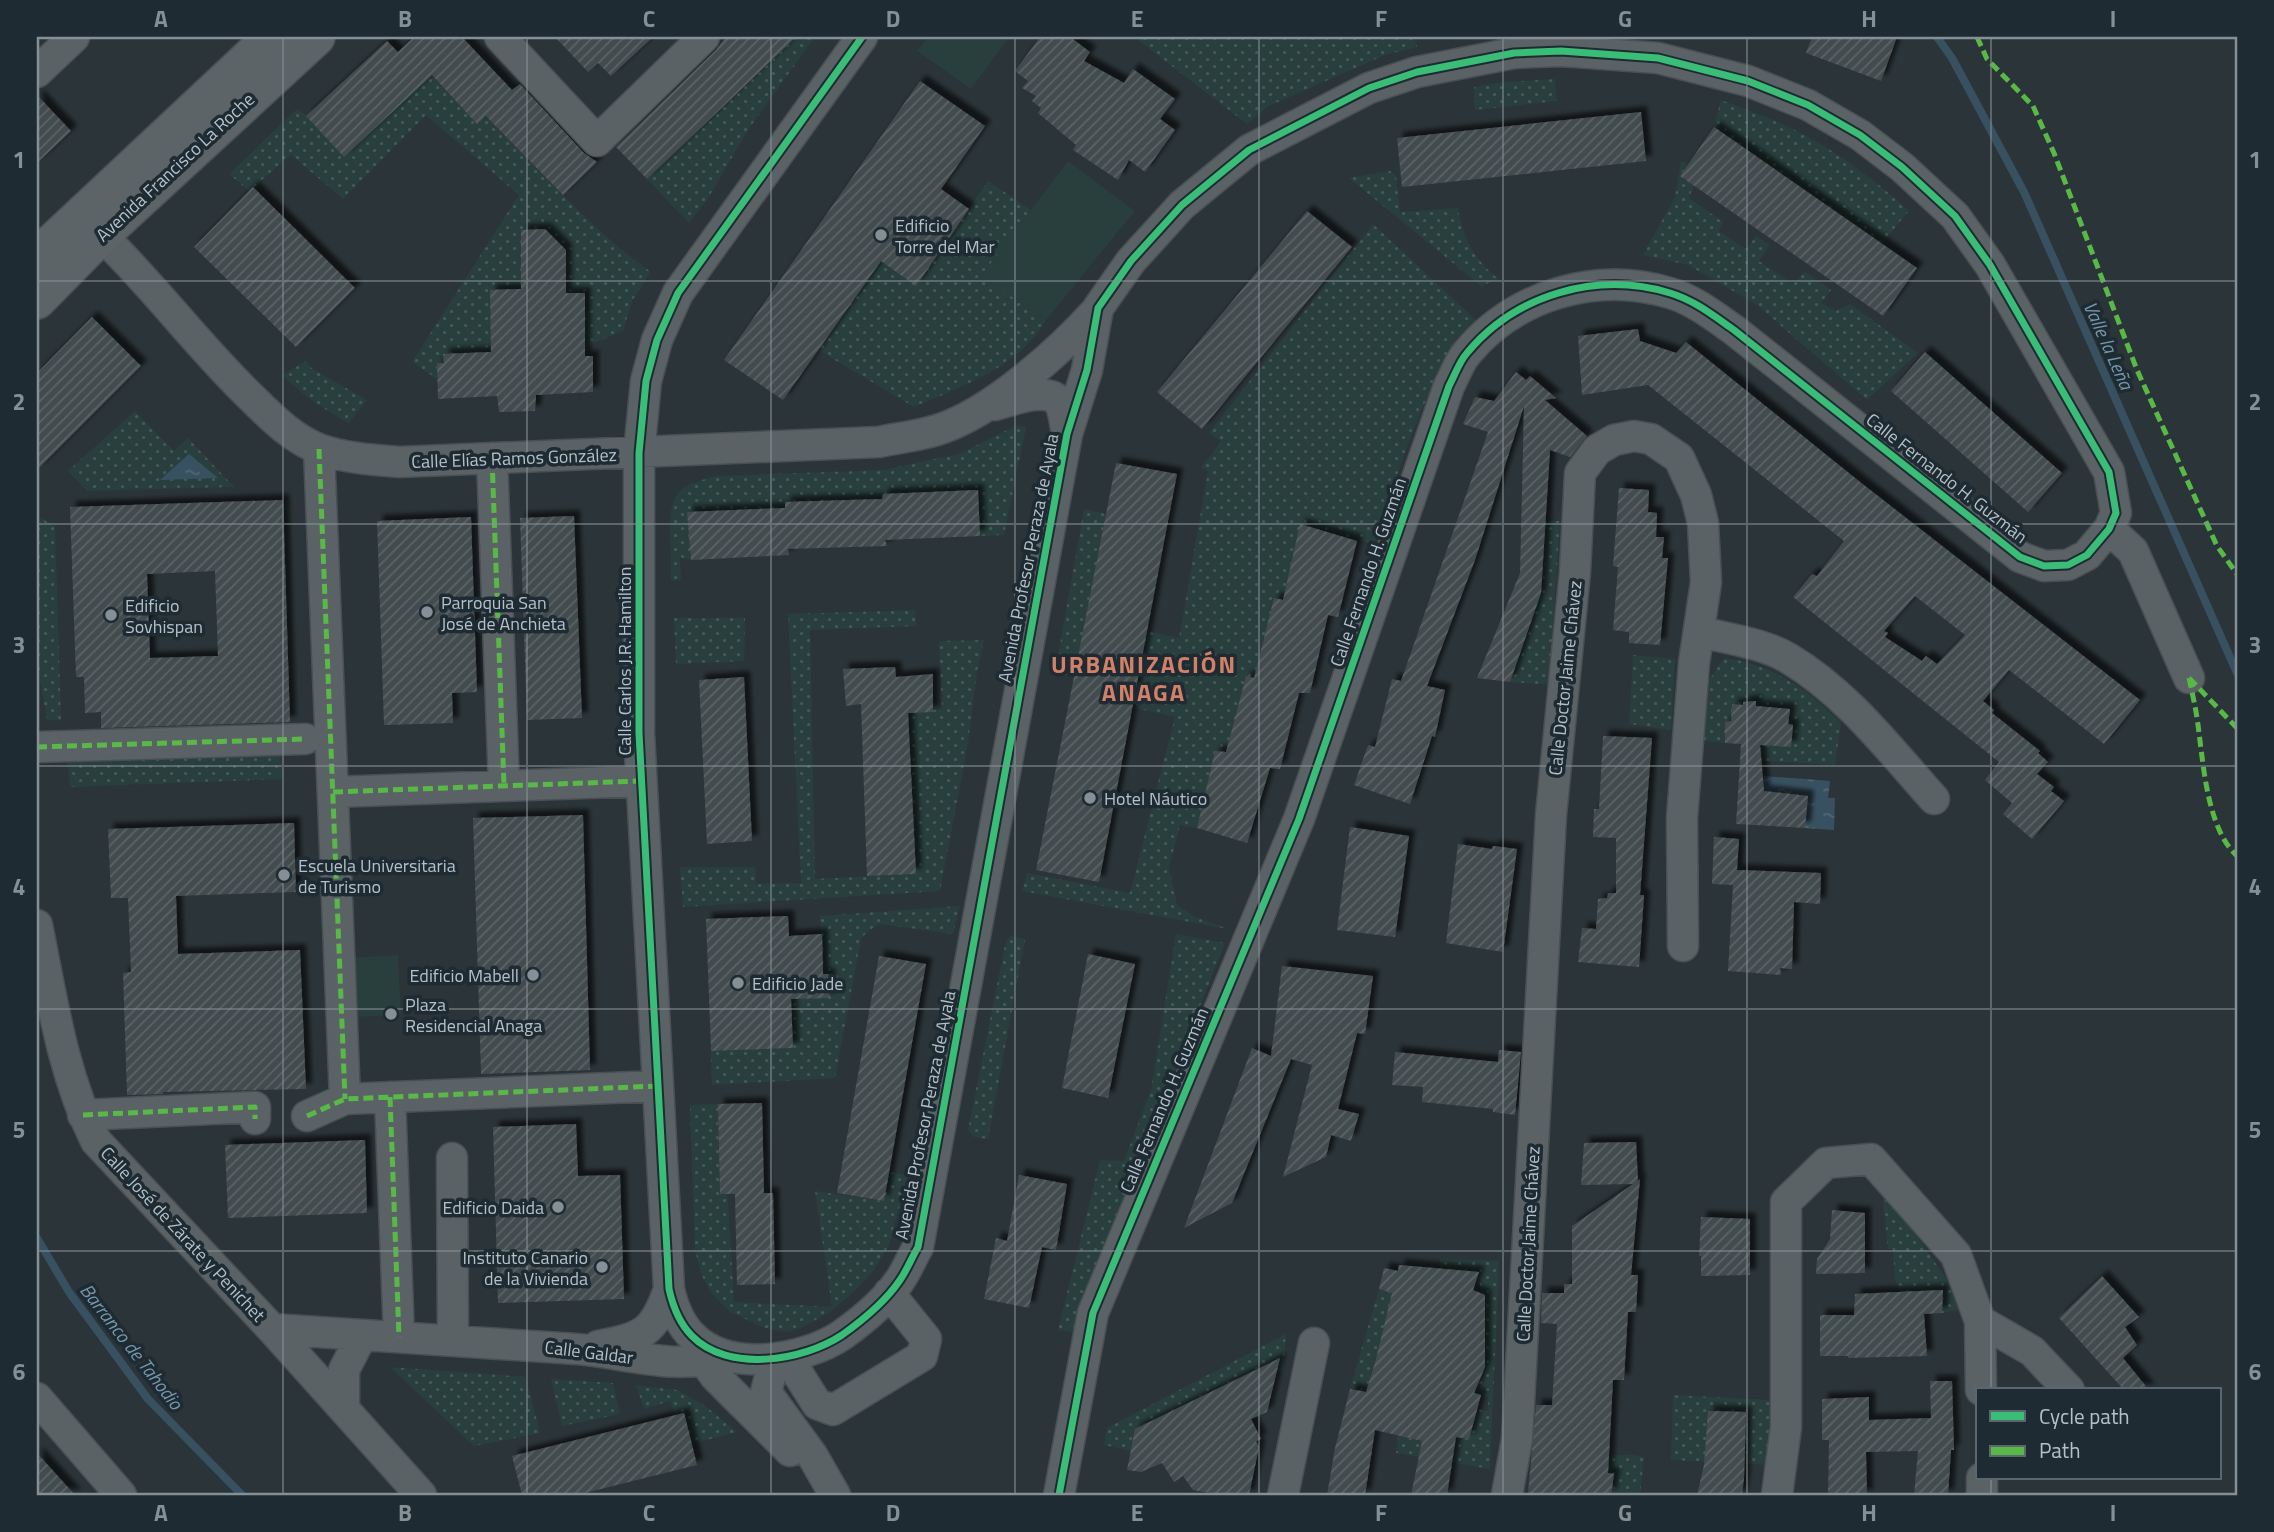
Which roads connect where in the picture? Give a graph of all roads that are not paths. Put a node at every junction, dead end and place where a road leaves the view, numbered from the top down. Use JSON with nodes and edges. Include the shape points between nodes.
{"nodes":[{"id":1,"x":74,"y":37,"type":"edge"},
{"id":2,"x":272,"y":37,"type":"edge"},
{"id":3,"x":316,"y":37,"type":"edge"},
{"id":4,"x":500,"y":37,"type":"edge"},
{"id":5,"x":704,"y":37,"type":"edge"},
{"id":6,"x":862,"y":37,"type":"edge"},
{"id":7,"x":37,"y":72,"type":"edge"},
{"id":8,"x":85,"y":231,"type":"junction"},
{"id":9,"x":37,"y":257,"type":"edge"},
{"id":10,"x":37,"y":300,"type":"edge"},
{"id":11,"x":1098,"y":308,"type":"junction"},
{"id":12,"x":984,"y":409,"type":"junction"},
{"id":13,"x":1067,"y":434,"type":"junction"},
{"id":14,"x":319,"y":449,"type":"junction"},
{"id":15,"x":639,"y":453,"type":"junction"},
{"id":16,"x":492,"y":458,"type":"junction"},
{"id":17,"x":2109,"y":530,"type":"junction"},
{"id":18,"x":1700,"y":632,"type":"junction"},
{"id":19,"x":2189,"y":678,"type":"dead end"},
{"id":20,"x":304,"y":739,"type":"dead end"},
{"id":21,"x":37,"y":747,"type":"edge"},
{"id":22,"x":641,"y":781,"type":"junction"},
{"id":23,"x":504,"y":786,"type":"junction"},
{"id":24,"x":333,"y":792,"type":"junction"},
{"id":25,"x":1934,"y":799,"type":"dead end"},
{"id":26,"x":37,"y":925,"type":"edge"},
{"id":27,"x":1683,"y":946,"type":"dead end"},
{"id":28,"x":658,"y":1086,"type":"junction"},
{"id":29,"x":390,"y":1097,"type":"junction"},
{"id":30,"x":345,"y":1099,"type":"junction"},
{"id":31,"x":83,"y":1115,"type":"junction"},
{"id":32,"x":307,"y":1116,"type":"dead end"},
{"id":33,"x":255,"y":1119,"type":"dead end"},
{"id":34,"x":452,"y":1158,"type":"dead end"},
{"id":35,"x":669,"y":1289,"type":"junction"},
{"id":36,"x":890,"y":1293,"type":"junction"},
{"id":37,"x":1980,"y":1321,"type":"junction"},
{"id":38,"x":272,"y":1329,"type":"junction"},
{"id":39,"x":362,"y":1335,"type":"junction"},
{"id":40,"x":399,"y":1337,"type":"junction"},
{"id":41,"x":453,"y":1341,"type":"junction"},
{"id":42,"x":1314,"y":1343,"type":"dead end"},
{"id":43,"x":581,"y":1349,"type":"junction"},
{"id":44,"x":709,"y":1353,"type":"junction"},
{"id":45,"x":788,"y":1358,"type":"junction"},
{"id":46,"x":1981,"y":1388,"type":"edge"},
{"id":47,"x":2067,"y":1388,"type":"edge"},
{"id":48,"x":37,"y":1398,"type":"edge"},
{"id":49,"x":344,"y":1409,"type":"junction"},
{"id":50,"x":121,"y":1495,"type":"edge"},
{"id":51,"x":421,"y":1495,"type":"edge"},
{"id":52,"x":835,"y":1495,"type":"edge"},
{"id":53,"x":1059,"y":1495,"type":"edge"},
{"id":54,"x":1283,"y":1495,"type":"edge"},
{"id":55,"x":1507,"y":1495,"type":"edge"},
{"id":56,"x":1777,"y":1495,"type":"edge"}],
"edges":[{"from":1,"to":7,"type":"street"},
{"from":2,"to":8,"type":"main road","name":"Avenida Francisco La Roche"},
{"from":3,"to":8,"type":"main road","name":"Avenida Francisco La Roche"},
{"from":4,"to":5,"type":"street","via":[[597,141]]},
{"from":6,"to":15,"type":"street","name":"Calle Carlos J.R. Hamilton","via":[[678,293],[646,380]]},
{"from":8,"to":9,"type":"main road","name":"Avenida Francisco La Roche"},
{"from":8,"to":10,"type":"main road","name":"Avenida Francisco La Roche"},
{"from":8,"to":14,"type":"street","name":"Calle Elías Ramos González","via":[[126,259],[227,374],[285,429]]},
{"from":11,"to":12,"type":"street","name":"Calle Elías Ramos González","via":[[1069,341]]},
{"from":11,"to":13,"type":"street","name":"Avenida Profesor Peraza de Ayala","via":[[1087,370]]},
{"from":11,"to":17,"type":"street","name":"Avenida Profesor Peraza de Ayala","via":[[1131,261],[1182,205],[1249,150],[1369,88],[1417,72],[1514,52],[1658,58],[1748,81],[1808,105],[1860,135],[1955,216],[1990,265],[2109,472],[2116,513]]},
{"from":12,"to":13,"type":"street","via":[[1040,394],[1054,397],[1060,403]]},
{"from":12,"to":15,"type":"street","name":"Calle Elías Ramos González","via":[[938,430],[879,442]]},
{"from":13,"to":36,"type":"street","name":"Avenida Profesor Peraza de Ayala","via":[[918,1247]]},
{"from":14,"to":16,"type":"street","name":"Calle Elías Ramos González","via":[[399,462]]},
{"from":14,"to":24,"type":"street"},
{"from":15,"to":16,"type":"street","name":"Calle Elías Ramos González"},
{"from":15,"to":22,"type":"street","name":"Calle Carlos J.R. Hamilton"},
{"from":16,"to":23,"type":"street"},
{"from":17,"to":19,"type":"street","via":[[2133,551]]},
{"from":17,"to":53,"type":"street","name":"Calle Fernando H. Guzmán","via":[[2087,555],[2068,565],[2044,566],[2020,557],[1734,330],[1706,309],[1672,294],[1635,285],[1564,290],[1518,309],[1491,328],[1465,355],[1449,386],[1298,819],[1093,1313]]},
{"from":18,"to":25,"type":"street","via":[[1757,646],[1797,664],[1845,699]]},
{"from":18,"to":27,"type":"street","name":"Calle Doctor Jaime Chávez","via":[[1682,818]]},
{"from":18,"to":55,"type":"street","name":"Calle Doctor Jaime Chávez","via":[[1706,582],[1703,523],[1696,495],[1679,458],[1651,439],[1614,440],[1597,450],[1580,473],[1576,572],[1552,815],[1517,1439]]},
{"from":20,"to":21,"type":"street"},
{"from":22,"to":23,"type":"street"},
{"from":22,"to":28,"type":"street","name":"Calle Carlos J.R. Hamilton"},
{"from":23,"to":24,"type":"street"},
{"from":24,"to":30,"type":"street"},
{"from":26,"to":31,"type":"street","name":"Calle José de Zárate y Penichet","via":[[69,1077]]},
{"from":28,"to":29,"type":"street"},
{"from":28,"to":35,"type":"street","name":"Calle Carlos J.R. Hamilton"},
{"from":29,"to":30,"type":"street"},
{"from":29,"to":40,"type":"street"},
{"from":30,"to":32,"type":"street"},
{"from":31,"to":33,"type":"street","via":[[255,1107]]},
{"from":31,"to":38,"type":"street","name":"Calle José de Zárate y Penichet","via":[[96,1141]]},
{"from":34,"to":41,"type":"street"},
{"from":35,"to":43,"type":"street","via":[[649,1328],[632,1339]]},
{"from":35,"to":44,"type":"street","name":"Calle Carlos J.R. Hamilton","via":[[674,1311]]},
{"from":36,"to":45,"type":"street","name":"Avenida Profesor Peraza de Ayala","via":[[842,1335]]},
{"from":36,"to":45,"type":"street","via":[[926,1339],[922,1356],[834,1410],[817,1404]]},
{"from":37,"to":46,"type":"street"},
{"from":37,"to":47,"type":"street","via":[[2032,1351]]},
{"from":37,"to":56,"type":"street","via":[[1956,1255],[1871,1159],[1826,1163],[1786,1202],[1786,1427]]},
{"from":38,"to":39,"type":"street","name":"Calle Galdar"},
{"from":38,"to":49,"type":"street","name":"Calle José de Zárate y Penichet"},
{"from":39,"to":40,"type":"street","name":"Calle Galdar"},
{"from":39,"to":49,"type":"street","via":[[344,1370]]},
{"from":40,"to":41,"type":"street","name":"Calle Galdar"},
{"from":41,"to":43,"type":"street","name":"Calle Galdar"},
{"from":42,"to":54,"type":"street"},
{"from":43,"to":44,"type":"street","name":"Calle Galdar","via":[[664,1362]]},
{"from":44,"to":45,"type":"street","name":"Avenida Profesor Peraza de Ayala"},
{"from":44,"to":52,"type":"street","name":"Calle Carlos J.R. Hamilton","via":[[715,1376]]},
{"from":45,"to":52,"type":"street","via":[[772,1369],[766,1392],[813,1455]]},
{"from":48,"to":50,"type":"street"},
{"from":49,"to":51,"type":"street","name":"Calle José de Zárate y Penichet"}]}
